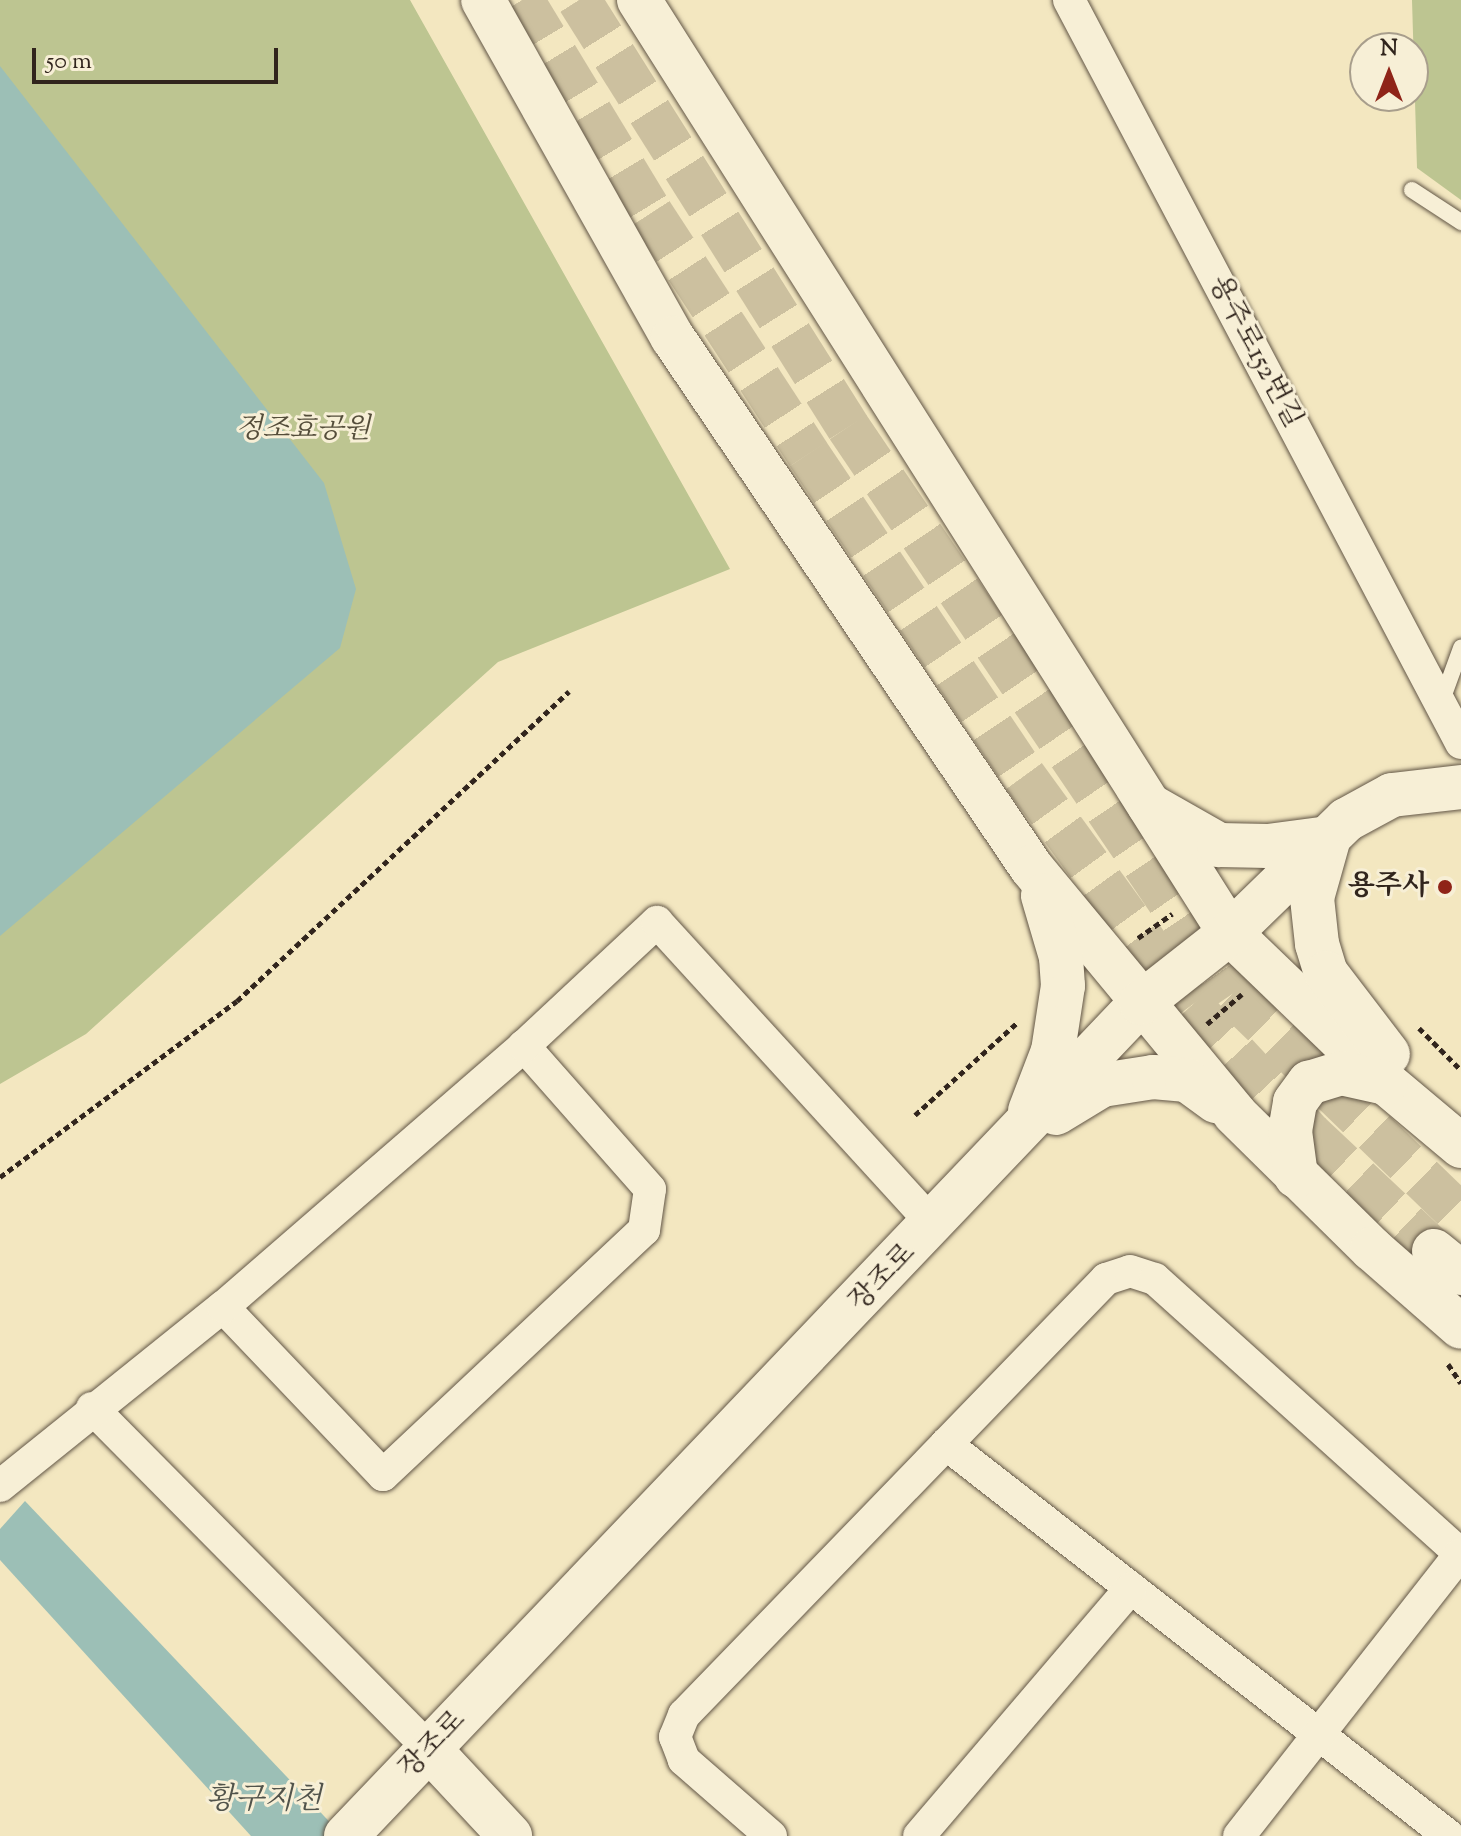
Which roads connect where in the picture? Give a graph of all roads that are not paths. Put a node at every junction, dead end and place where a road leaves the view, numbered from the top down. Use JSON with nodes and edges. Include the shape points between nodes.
{"nodes":[{"id":1,"x":483,"y":0,"type":"edge"},
{"id":2,"x":639,"y":0,"type":"edge"},
{"id":3,"x":1069,"y":0,"type":"edge"},
{"id":4,"x":1412,"y":190,"type":"dead end"},
{"id":5,"x":1461,"y":222,"type":"edge"},
{"id":6,"x":1461,"y":648,"type":"edge"},
{"id":7,"x":1440,"y":704,"type":"junction"},
{"id":8,"x":1461,"y":743,"type":"edge"},
{"id":9,"x":1461,"y":787,"type":"edge"},
{"id":10,"x":1143,"y":802,"type":"junction"},
{"id":11,"x":1328,"y":838,"type":"junction"},
{"id":12,"x":1031,"y":867,"type":"junction"},
{"id":13,"x":1230,"y":933,"type":"junction"},
{"id":14,"x":1141,"y":1003,"type":"junction"},
{"id":15,"x":524,"y":1046,"type":"junction"},
{"id":16,"x":1386,"y":1083,"type":"junction"},
{"id":17,"x":1235,"y":1114,"type":"junction"},
{"id":18,"x":1020,"y":1136,"type":"junction"},
{"id":19,"x":1458,"y":1143,"type":"edge"},
{"id":20,"x":1296,"y":1176,"type":"junction"},
{"id":21,"x":934,"y":1225,"type":"junction"},
{"id":22,"x":223,"y":1307,"type":"junction"},
{"id":23,"x":1461,"y":1327,"type":"edge"},
{"id":24,"x":92,"y":1408,"type":"junction"},
{"id":25,"x":946,"y":1444,"type":"junction"},
{"id":26,"x":0,"y":1486,"type":"edge"},
{"id":27,"x":1460,"y":1555,"type":"edge"},
{"id":28,"x":1131,"y":1588,"type":"junction"},
{"id":29,"x":1319,"y":1735,"type":"junction"},
{"id":30,"x":429,"y":1749,"type":"junction"},
{"id":31,"x":346,"y":1836,"type":"edge"},
{"id":32,"x":510,"y":1836,"type":"edge"},
{"id":33,"x":771,"y":1836,"type":"edge"},
{"id":34,"x":919,"y":1836,"type":"edge"},
{"id":35,"x":1239,"y":1836,"type":"edge"},
{"id":36,"x":1449,"y":1836,"type":"edge"}],
"edges":[{"from":1,"to":12,"type":"street","via":[[673,338]]},
{"from":2,"to":10,"type":"street"},
{"from":3,"to":7,"type":"street","name":"용주로152번길"},
{"from":4,"to":5,"type":"lane"},
{"from":6,"to":7,"type":"lane"},
{"from":7,"to":8,"type":"street","name":"용주로152번길"},
{"from":9,"to":11,"type":"street","name":"장조로","via":[[1392,795],[1346,820]]},
{"from":10,"to":11,"type":"street","via":[[1219,845],[1268,846]]},
{"from":10,"to":13,"type":"street"},
{"from":11,"to":13,"type":"street","name":"장조로"},
{"from":11,"to":19,"type":"street","via":[[1312,898],[1326,973]]},
{"from":12,"to":14,"type":"street"},
{"from":12,"to":18,"type":"street","via":[[1061,957],[1063,986],[1053,1051]]},
{"from":13,"to":14,"type":"street","name":"장조로"},
{"from":13,"to":16,"type":"street"},
{"from":14,"to":17,"type":"street"},
{"from":14,"to":18,"type":"street","name":"장조로"},
{"from":15,"to":21,"type":"street","via":[[657,922]]},
{"from":15,"to":22,"type":"street"},
{"from":15,"to":22,"type":"street","via":[[650,1189],[644,1230],[383,1475]]},
{"from":16,"to":19,"type":"street"},
{"from":16,"to":20,"type":"street","via":[[1341,1073],[1309,1083],[1295,1102],[1290,1131]]},
{"from":17,"to":18,"type":"street","via":[[1187,1080],[1153,1077],[1102,1085]]},
{"from":17,"to":20,"type":"street"},
{"from":18,"to":21,"type":"street","name":"장조로"},
{"from":20,"to":23,"type":"street"},
{"from":21,"to":30,"type":"street","name":"장조로"},
{"from":22,"to":24,"type":"street"},
{"from":24,"to":26,"type":"street"},
{"from":24,"to":30,"type":"street"},
{"from":25,"to":27,"type":"street","via":[[1106,1279],[1130,1271],[1155,1279]]},
{"from":25,"to":28,"type":"street"},
{"from":25,"to":33,"type":"street","via":[[684,1715],[675,1737],[684,1760]]},
{"from":27,"to":29,"type":"street"},
{"from":28,"to":29,"type":"street"},
{"from":28,"to":34,"type":"street"},
{"from":29,"to":35,"type":"street"},
{"from":29,"to":36,"type":"street"},
{"from":30,"to":31,"type":"street","name":"장조로"},
{"from":30,"to":32,"type":"street"}]}
